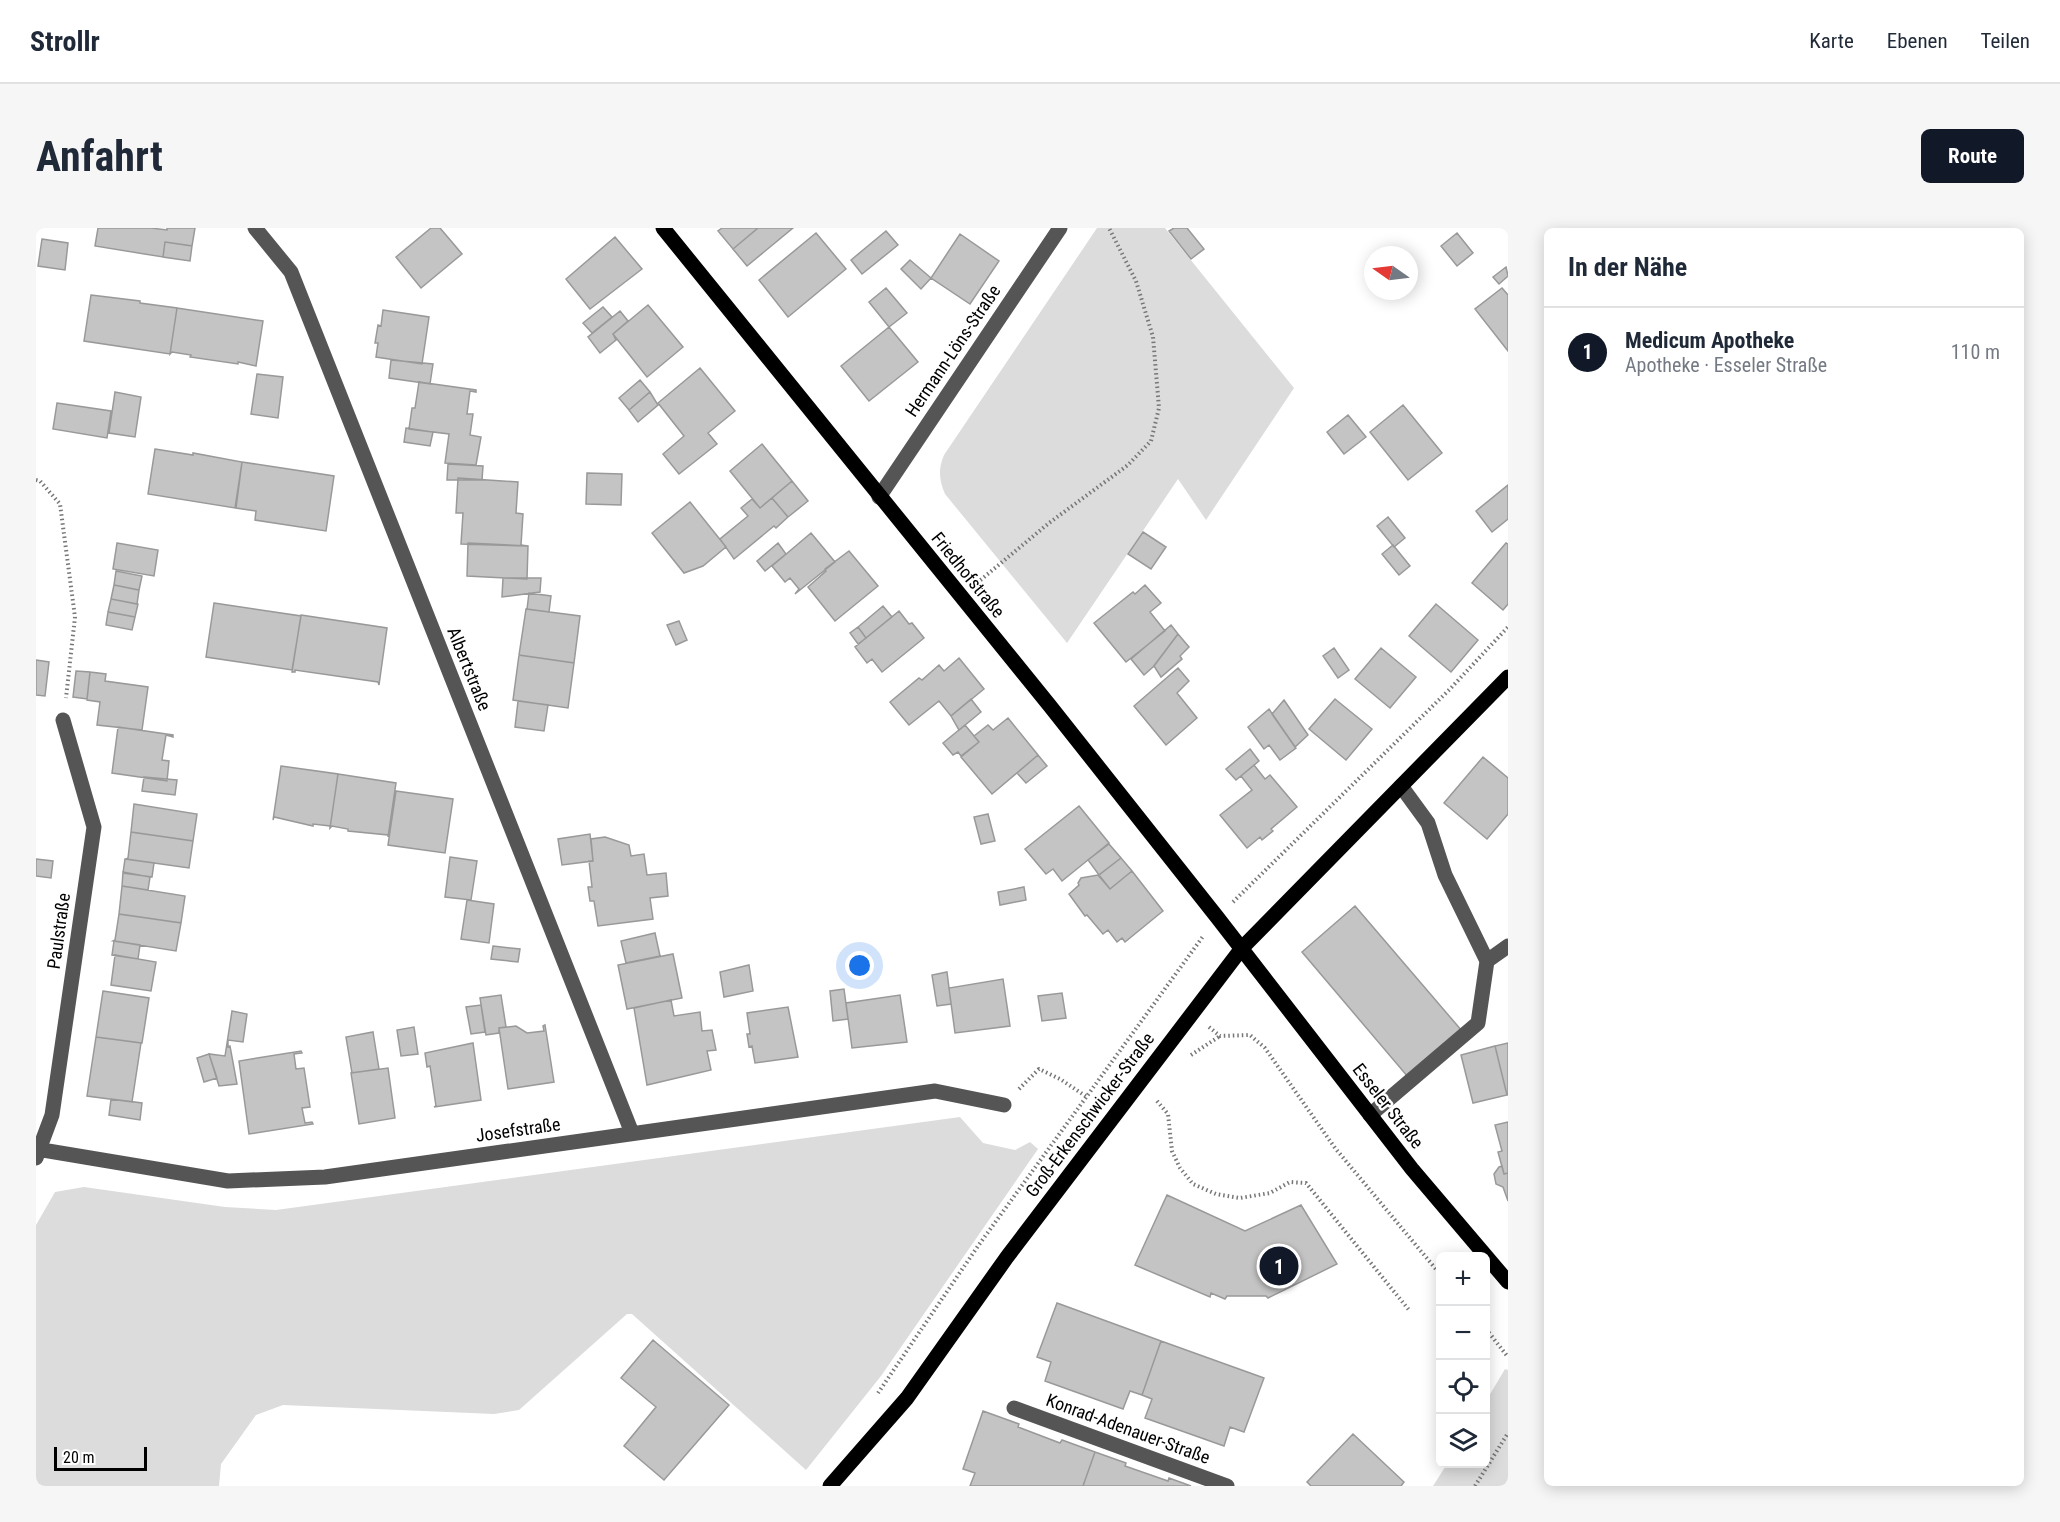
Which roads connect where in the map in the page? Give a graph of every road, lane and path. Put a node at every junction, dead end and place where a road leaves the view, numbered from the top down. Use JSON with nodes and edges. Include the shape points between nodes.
{"nodes":[{"id":1,"x":255,"y":228,"type":"edge"},
{"id":2,"x":663,"y":228,"type":"edge"},
{"id":3,"x":1060,"y":228,"type":"edge"},
{"id":4,"x":1109,"y":228,"type":"edge"},
{"id":5,"x":36,"y":480,"type":"edge"},
{"id":6,"x":879,"y":497,"type":"junction"},
{"id":7,"x":960,"y":597,"type":"junction"},
{"id":8,"x":1508,"y":677,"type":"edge"},
{"id":9,"x":63,"y":720,"type":"joint"},
{"id":10,"x":1401,"y":786,"type":"junction"},
{"id":11,"x":1508,"y":945,"type":"edge"},
{"id":12,"x":1242,"y":948,"type":"junction"},
{"id":13,"x":1487,"y":962,"type":"junction"},
{"id":14,"x":1192,"y":1012,"type":"junction"},
{"id":15,"x":1220,"y":1036,"type":"junction"},
{"id":16,"x":1184,"y":1064,"type":"dead end"},
{"id":17,"x":1163,"y":1093,"type":"dead end"},
{"id":18,"x":1087,"y":1097,"type":"dead end"},
{"id":19,"x":1004,"y":1105,"type":"joint"},
{"id":20,"x":1370,"y":1115,"type":"junction"},
{"id":21,"x":632,"y":1133,"type":"junction"},
{"id":22,"x":37,"y":1152,"type":"edge"},
{"id":23,"x":1436,"y":1269,"type":"edge"},
{"id":24,"x":1508,"y":1282,"type":"edge"},
{"id":25,"x":1409,"y":1310,"type":"dead end"},
{"id":26,"x":1490,"y":1335,"type":"edge"},
{"id":27,"x":1508,"y":1356,"type":"edge"},
{"id":28,"x":1014,"y":1408,"type":"dead end"},
{"id":29,"x":1508,"y":1432,"type":"edge"},
{"id":30,"x":830,"y":1486,"type":"edge"},
{"id":31,"x":1227,"y":1486,"type":"edge"},
{"id":32,"x":1475,"y":1486,"type":"edge"}],
"edges":[{"from":1,"to":21,"type":"street","name":"Albertstraße","via":[[291,272]]},
{"from":2,"to":6,"type":"main road","name":"Friedhofstraße"},
{"from":3,"to":6,"type":"street","name":"Hermann-Löns-Straße"},
{"from":4,"to":7,"type":"path","via":[[1136,281],[1153,337],[1159,408],[1151,441],[1128,465],[1049,523]]},
{"from":5,"to":9,"type":"path","via":[[60,504],[75,617]]},
{"from":6,"to":7,"type":"main road","name":"Friedhofstraße"},
{"from":7,"to":12,"type":"main road","name":"Friedhofstraße"},
{"from":8,"to":10,"type":"main road","name":"Groß-Erkenschwicker-Straße"},
{"from":9,"to":22,"type":"street","name":"Paulstraße","via":[[94,827],[52,1115]]},
{"from":10,"to":12,"type":"main road","name":"Groß-Erkenschwicker-Straße"},
{"from":10,"to":13,"type":"street","via":[[1428,823],[1445,875]]},
{"from":11,"to":13,"type":"street"},
{"from":12,"to":14,"type":"main road","name":"Groß-Erkenschwicker-Straße"},
{"from":12,"to":20,"type":"main road","name":"Esseler Straße"},
{"from":13,"to":20,"type":"street","via":[[1478,1023]]},
{"from":14,"to":15,"type":"path"},
{"from":14,"to":30,"type":"main road","name":"Groß-Erkenschwicker-Straße","via":[[1007,1257],[907,1398]]},
{"from":15,"to":16,"type":"path"},
{"from":15,"to":23,"type":"path","via":[[1250,1035],[1265,1048],[1335,1149]]},
{"from":17,"to":25,"type":"path","via":[[1156,1102],[1168,1114],[1172,1150],[1193,1184],[1216,1194],[1240,1198],[1270,1193],[1290,1182],[1306,1183]]},
{"from":18,"to":19,"type":"path","via":[[1039,1069]]},
{"from":19,"to":21,"type":"street","name":"Josefstraße","via":[[935,1091]]},
{"from":20,"to":24,"type":"main road","name":"Esseler Straße"},
{"from":21,"to":22,"type":"street","name":"Josefstraße","via":[[325,1177],[228,1181]]},
{"from":26,"to":27,"type":"path"},
{"from":28,"to":31,"type":"street","name":"Konrad-Adenauer-Straße"},
{"from":29,"to":32,"type":"path"}]}
